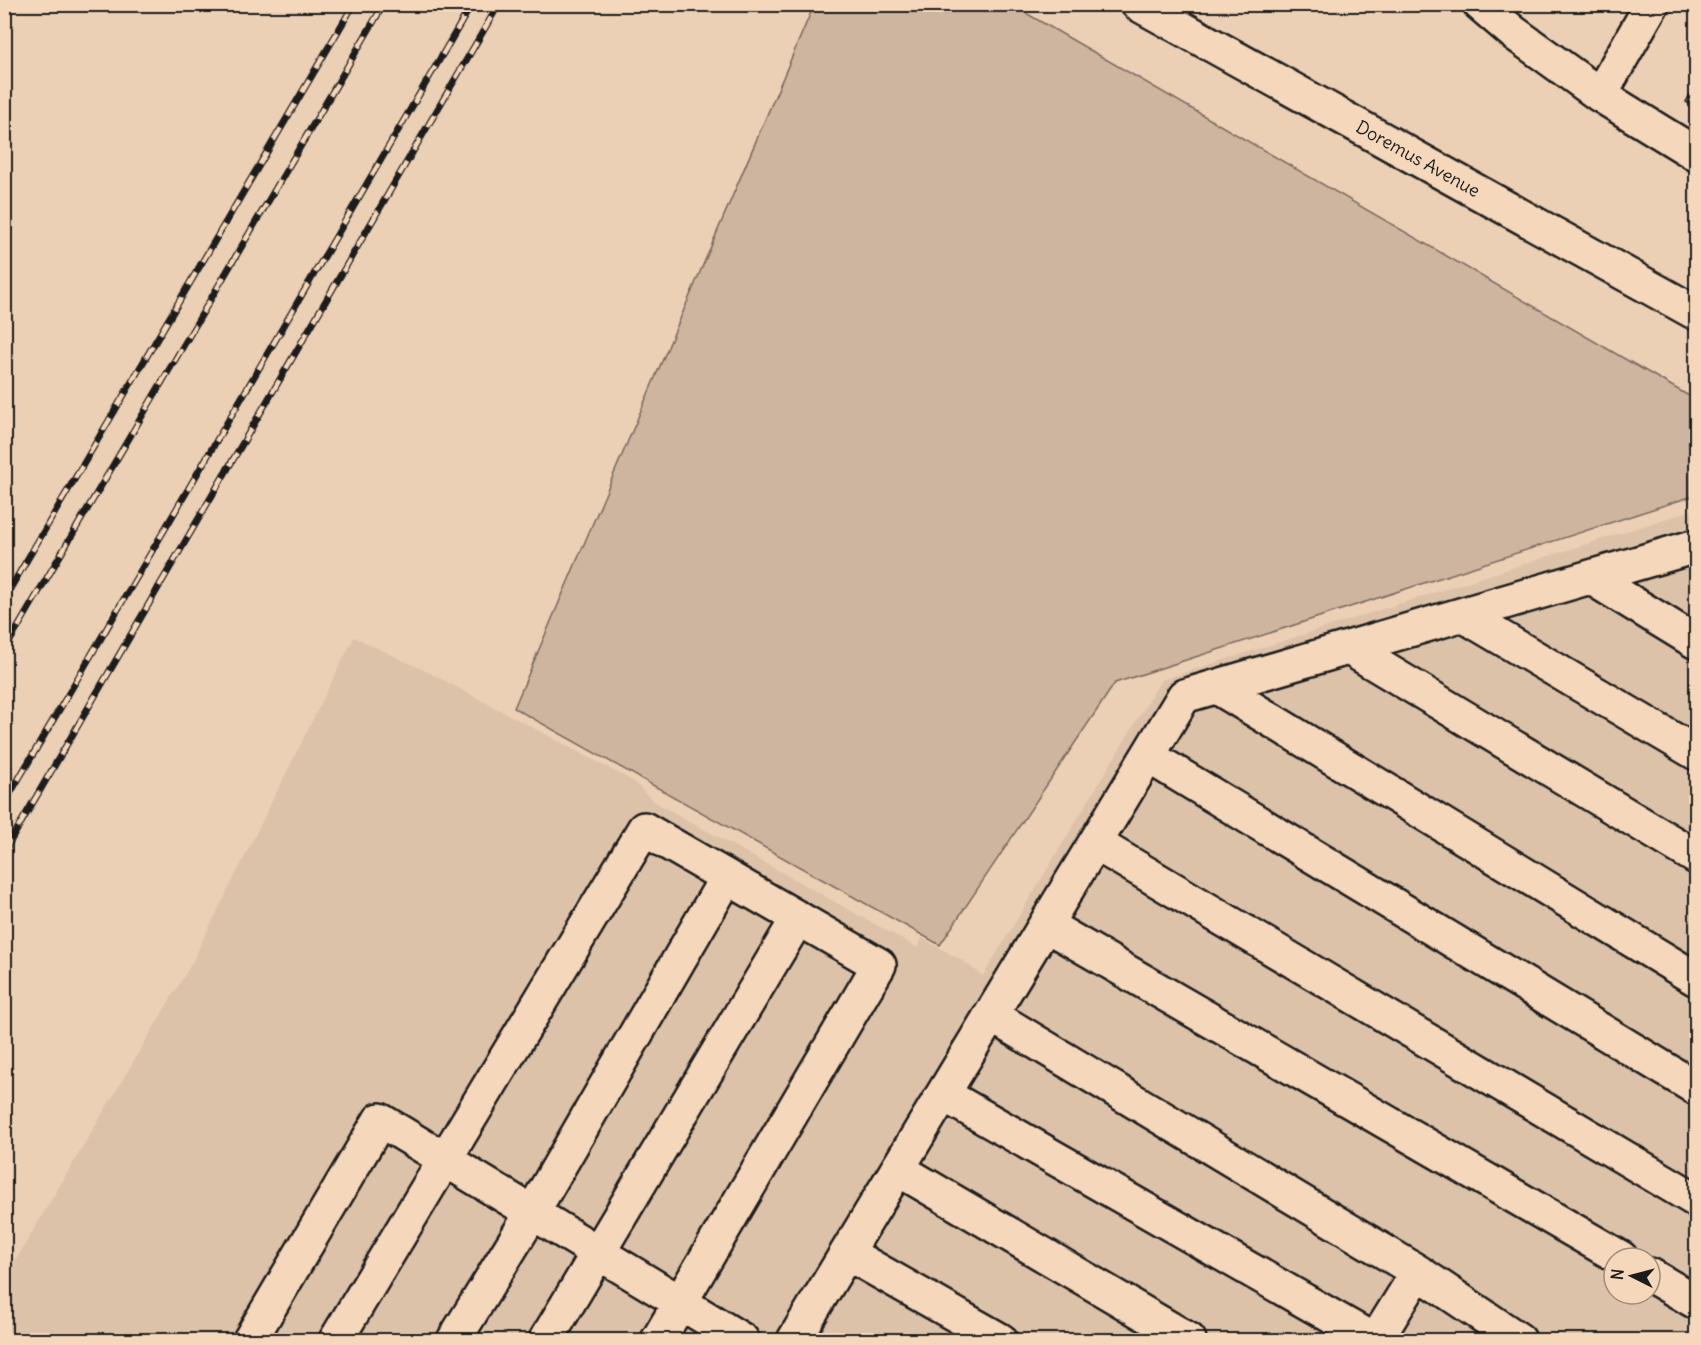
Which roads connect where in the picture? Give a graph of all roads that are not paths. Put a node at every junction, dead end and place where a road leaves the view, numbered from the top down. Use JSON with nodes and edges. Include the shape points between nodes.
{"nodes":[{"id":1,"x":1138,"y":4,"type":"edge"},
{"id":2,"x":1480,"y":4,"type":"edge"},
{"id":3,"x":1652,"y":4,"type":"edge"},
{"id":4,"x":1600,"y":95,"type":"junction"},
{"id":5,"x":1696,"y":154,"type":"edge"},
{"id":6,"x":1696,"y":313,"type":"edge"},
{"id":7,"x":1696,"y":546,"type":"edge"},
{"id":8,"x":1590,"y":578,"type":"junction"},
{"id":9,"x":1463,"y":615,"type":"junction"},
{"id":10,"x":1696,"y":642,"type":"edge"},
{"id":11,"x":1349,"y":648,"type":"junction"},
{"id":12,"x":1217,"y":687,"type":"junction"},
{"id":13,"x":1696,"y":753,"type":"edge"},
{"id":14,"x":1148,"y":756,"type":"junction"},
{"id":15,"x":1095,"y":843,"type":"junction"},
{"id":16,"x":1696,"y":857,"type":"edge"},
{"id":17,"x":727,"y":877,"type":"junction"},
{"id":18,"x":798,"y":918,"type":"junction"},
{"id":19,"x":1046,"y":925,"type":"junction"},
{"id":20,"x":1696,"y":979,"type":"edge"},
{"id":21,"x":992,"y":1015,"type":"junction"},
{"id":22,"x":1696,"y":1088,"type":"edge"},
{"id":23,"x":943,"y":1094,"type":"junction"},
{"id":24,"x":445,"y":1160,"type":"junction"},
{"id":25,"x":898,"y":1169,"type":"junction"},
{"id":26,"x":1696,"y":1200,"type":"edge"},
{"id":27,"x":532,"y":1213,"type":"junction"},
{"id":28,"x":1602,"y":1247,"type":"edge"},
{"id":29,"x":598,"y":1253,"type":"junction"},
{"id":30,"x":847,"y":1253,"type":"junction"},
{"id":31,"x":1418,"y":1272,"type":"junction"},
{"id":32,"x":1662,"y":1282,"type":"edge"},
{"id":33,"x":1696,"y":1302,"type":"edge"},
{"id":34,"x":680,"y":1303,"type":"junction"},
{"id":35,"x":796,"y":1340,"type":"edge"},
{"id":36,"x":250,"y":1341,"type":"edge"},
{"id":37,"x":336,"y":1341,"type":"edge"},
{"id":38,"x":454,"y":1341,"type":"edge"},
{"id":39,"x":546,"y":1341,"type":"edge"},
{"id":40,"x":658,"y":1341,"type":"edge"},
{"id":41,"x":742,"y":1341,"type":"edge"},
{"id":42,"x":1000,"y":1341,"type":"edge"},
{"id":43,"x":1189,"y":1341,"type":"edge"},
{"id":44,"x":1375,"y":1341,"type":"edge"},
{"id":45,"x":1519,"y":1341,"type":"edge"}],
"edges":[{"from":1,"to":6,"type":"main road","name":"Doremus Avenue"},
{"from":2,"to":4,"type":"main road"},
{"from":3,"to":4,"type":"main road"},
{"from":4,"to":5,"type":"main road"},
{"from":7,"to":8,"type":"main road"},
{"from":8,"to":9,"type":"main road"},
{"from":8,"to":10,"type":"main road"},
{"from":9,"to":11,"type":"main road"},
{"from":9,"to":13,"type":"main road"},
{"from":11,"to":12,"type":"main road"},
{"from":11,"to":16,"type":"main road"},
{"from":12,"to":14,"type":"main road","via":[[1184,696]]},
{"from":12,"to":20,"type":"main road"},
{"from":14,"to":15,"type":"main road"},
{"from":14,"to":22,"type":"main road"},
{"from":15,"to":19,"type":"main road"},
{"from":15,"to":26,"type":"main road"},
{"from":17,"to":18,"type":"main road"},
{"from":17,"to":24,"type":"main road","via":[[644,829]]},
{"from":17,"to":27,"type":"main road"},
{"from":18,"to":29,"type":"main road"},
{"from":18,"to":34,"type":"main road","via":[[879,965]]},
{"from":19,"to":21,"type":"main road"},
{"from":19,"to":28,"type":"main road"},
{"from":21,"to":23,"type":"main road"},
{"from":21,"to":31,"type":"main road"},
{"from":23,"to":25,"type":"main road"},
{"from":23,"to":44,"type":"main road"},
{"from":24,"to":27,"type":"main road"},
{"from":24,"to":36,"type":"main road","via":[[381,1120]]},
{"from":24,"to":37,"type":"main road"},
{"from":25,"to":30,"type":"main road"},
{"from":25,"to":43,"type":"main road"},
{"from":27,"to":29,"type":"main road"},
{"from":27,"to":38,"type":"main road"},
{"from":29,"to":34,"type":"main road"},
{"from":29,"to":39,"type":"main road"},
{"from":30,"to":35,"type":"main road"},
{"from":30,"to":42,"type":"main road"},
{"from":31,"to":44,"type":"main road"},
{"from":31,"to":45,"type":"main road"},
{"from":32,"to":33,"type":"main road"},
{"from":34,"to":40,"type":"main road"},
{"from":34,"to":41,"type":"main road"}]}
